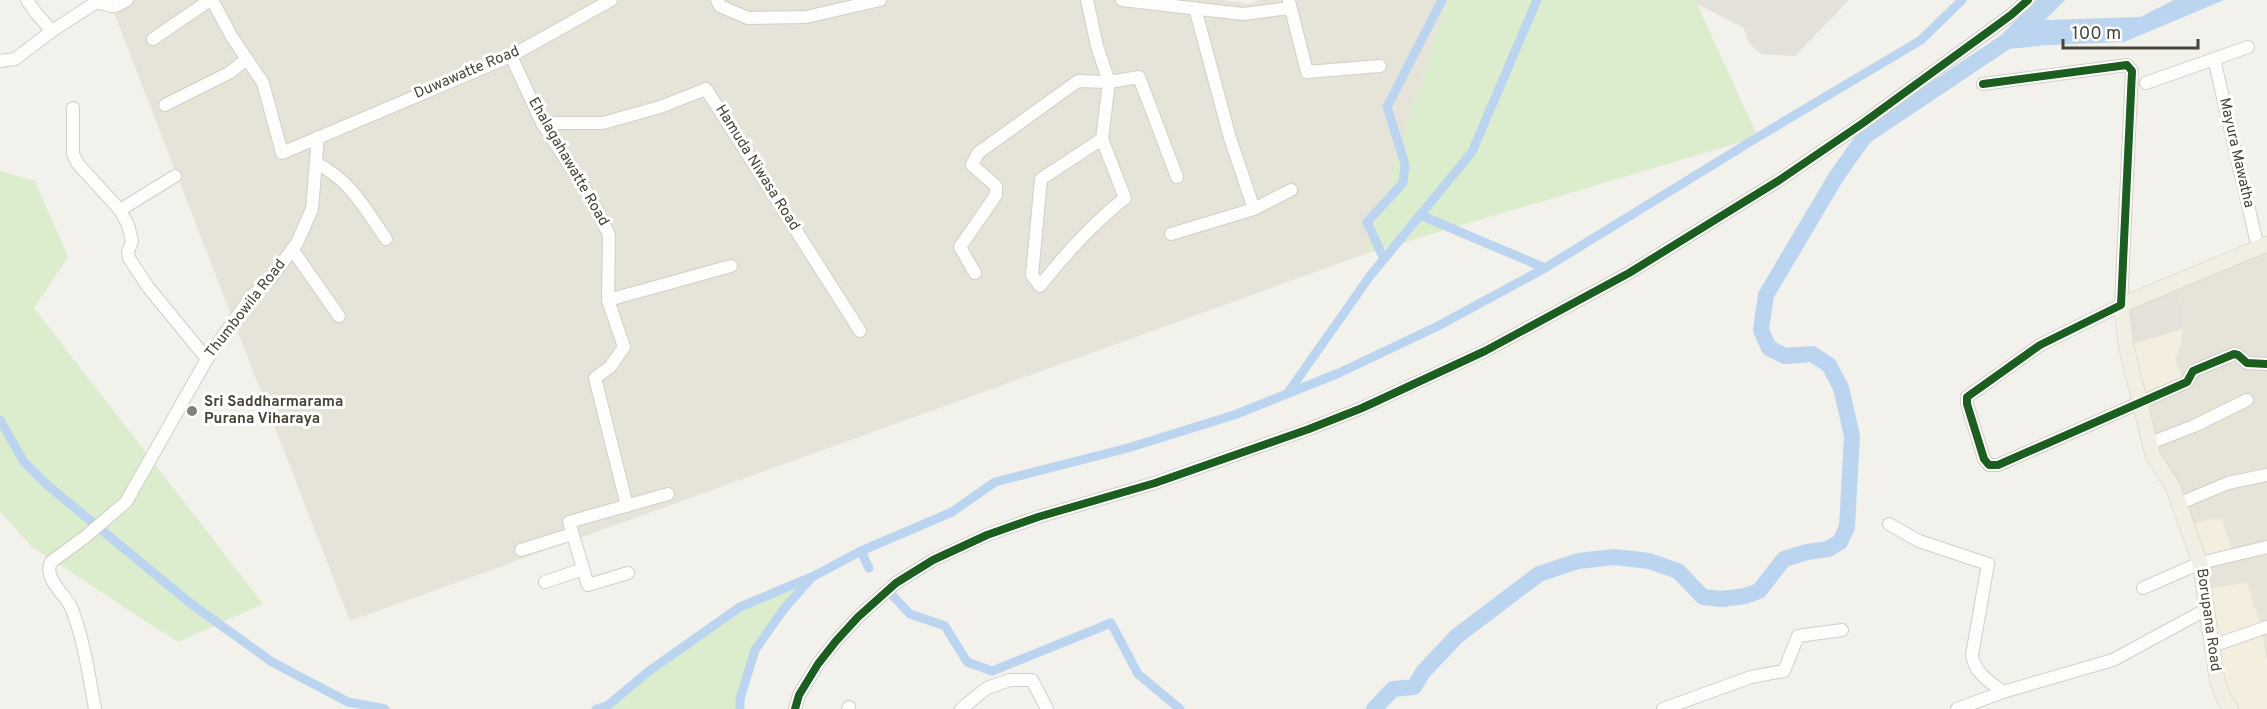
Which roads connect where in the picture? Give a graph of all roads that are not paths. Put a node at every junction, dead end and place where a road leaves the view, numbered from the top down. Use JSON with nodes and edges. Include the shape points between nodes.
{"nodes":[{"id":1,"x":27,"y":0,"type":"edge"},
{"id":2,"x":127,"y":0,"type":"edge"},
{"id":3,"x":211,"y":0,"type":"edge"},
{"id":4,"x":717,"y":0,"type":"edge"},
{"id":5,"x":880,"y":0,"type":"edge"},
{"id":6,"x":1087,"y":0,"type":"edge"},
{"id":7,"x":1122,"y":0,"type":"edge"},
{"id":8,"x":2028,"y":0,"type":"edge"},
{"id":9,"x":606,"y":2,"type":"edge"},
{"id":10,"x":1289,"y":4,"type":"edge"},
{"id":11,"x":1195,"y":8,"type":"junction"},
{"id":12,"x":52,"y":31,"type":"junction"},
{"id":13,"x":153,"y":39,"type":"dead end"},
{"id":14,"x":2248,"y":47,"type":"dead end"},
{"id":15,"x":511,"y":56,"type":"junction"},
{"id":16,"x":247,"y":59,"type":"junction"},
{"id":17,"x":2214,"y":59,"type":"junction"},
{"id":18,"x":0,"y":61,"type":"edge"},
{"id":19,"x":1380,"y":66,"type":"dead end"},
{"id":20,"x":1109,"y":82,"type":"junction"},
{"id":21,"x":2146,"y":83,"type":"dead end"},
{"id":22,"x":1983,"y":84,"type":"dead end"},
{"id":23,"x":165,"y":105,"type":"dead end"},
{"id":24,"x":73,"y":108,"type":"dead end"},
{"id":25,"x":542,"y":123,"type":"junction"},
{"id":26,"x":318,"y":137,"type":"junction"},
{"id":27,"x":1102,"y":139,"type":"junction"},
{"id":28,"x":316,"y":163,"type":"junction"},
{"id":29,"x":175,"y":176,"type":"dead end"},
{"id":30,"x":1177,"y":177,"type":"dead end"},
{"id":31,"x":1291,"y":190,"type":"dead end"},
{"id":32,"x":1254,"y":209,"type":"junction"},
{"id":33,"x":120,"y":210,"type":"junction"},
{"id":34,"x":1171,"y":234,"type":"dead end"},
{"id":35,"x":386,"y":239,"type":"dead end"},
{"id":36,"x":2262,"y":246,"type":"edge"},
{"id":37,"x":292,"y":249,"type":"junction"},
{"id":38,"x":731,"y":266,"type":"dead end"},
{"id":39,"x":975,"y":273,"type":"dead end"},
{"id":40,"x":608,"y":300,"type":"junction"},
{"id":41,"x":2121,"y":305,"type":"junction"},
{"id":42,"x":339,"y":316,"type":"dead end"},
{"id":43,"x":860,"y":331,"type":"dead end"},
{"id":44,"x":207,"y":359,"type":"junction"},
{"id":45,"x":2267,"y":364,"type":"edge"},
{"id":46,"x":2247,"y":400,"type":"dead end"},
{"id":47,"x":2140,"y":403,"type":"junction"},
{"id":48,"x":2150,"y":443,"type":"junction"},
{"id":49,"x":2267,"y":475,"type":"edge"},
{"id":50,"x":668,"y":494,"type":"dead end"},
{"id":51,"x":2178,"y":504,"type":"junction"},
{"id":52,"x":627,"y":506,"type":"junction"},
{"id":53,"x":1889,"y":524,"type":"dead end"},
{"id":54,"x":572,"y":534,"type":"junction"},
{"id":55,"x":2267,"y":547,"type":"edge"},
{"id":56,"x":521,"y":550,"type":"dead end"},
{"id":57,"x":2200,"y":563,"type":"junction"},
{"id":58,"x":583,"y":569,"type":"junction"},
{"id":59,"x":628,"y":573,"type":"dead end"},
{"id":60,"x":545,"y":582,"type":"dead end"},
{"id":61,"x":2143,"y":588,"type":"dead end"},
{"id":62,"x":2207,"y":609,"type":"junction"},
{"id":63,"x":2267,"y":627,"type":"edge"},
{"id":64,"x":1842,"y":630,"type":"dead end"},
{"id":65,"x":2212,"y":646,"type":"junction"},
{"id":66,"x":2003,"y":692,"type":"junction"},
{"id":67,"x":1985,"y":705,"type":"edge"},
{"id":68,"x":95,"y":709,"type":"edge"},
{"id":69,"x":795,"y":709,"type":"edge"},
{"id":70,"x":961,"y":709,"type":"edge"},
{"id":71,"x":1047,"y":709,"type":"edge"},
{"id":72,"x":1663,"y":709,"type":"edge"},
{"id":73,"x":1957,"y":709,"type":"edge"},
{"id":74,"x":2231,"y":709,"type":"edge"}],
"edges":[{"from":1,"to":12,"type":"street"},
{"from":2,"to":12,"type":"street","via":[[110,8],[95,3]]},
{"from":3,"to":13,"type":"street"},
{"from":3,"to":16,"type":"street"},
{"from":4,"to":5,"type":"street","via":[[720,6],[748,18],[806,17]]},
{"from":6,"to":20,"type":"street"},
{"from":7,"to":11,"type":"street"},
{"from":8,"to":69,"type":"street","via":[[1822,152],[1629,273],[1485,351],[1362,408],[1262,446],[1038,517],[933,560],[896,583],[858,616],[836,640]]},
{"from":9,"to":15,"type":"street","name":"Duwawatte Road"},
{"from":10,"to":11,"type":"street","via":[[1242,14]]},
{"from":10,"to":19,"type":"street","via":[[1307,72]]},
{"from":11,"to":32,"type":"street","via":[[1230,138]]},
{"from":12,"to":18,"type":"street","via":[[15,59]]},
{"from":14,"to":17,"type":"street"},
{"from":15,"to":25,"type":"street","name":"Ehalagahawatte Road"},
{"from":15,"to":26,"type":"street","name":"Duwawatte Road"},
{"from":16,"to":23,"type":"street","via":[[230,73]]},
{"from":16,"to":26,"type":"street","name":"Duwawatte Road","via":[[263,83],[282,153]]},
{"from":17,"to":21,"type":"street"},
{"from":17,"to":36,"type":"street","name":"Mayura Mawatha"},
{"from":20,"to":27,"type":"street"},
{"from":20,"to":30,"type":"street","via":[[1139,77]]},
{"from":20,"to":39,"type":"street","via":[[1078,81],[978,153],[972,165],[996,186],[996,195],[960,247]]},
{"from":22,"to":41,"type":"street","via":[[2127,65],[2132,71]]},
{"from":24,"to":33,"type":"street","via":[[73,154]]},
{"from":25,"to":40,"type":"street","name":"Ehalagahawatte Road","via":[[592,200],[609,235]]},
{"from":25,"to":43,"type":"street","name":"Hamuda Niwasa Road","via":[[603,123],[706,89]]},
{"from":26,"to":28,"type":"street","name":"Thumbowila Road"},
{"from":27,"to":27,"type":"street","via":[[1041,179],[1032,275],[1040,286],[1070,248],[1125,198]]},
{"from":28,"to":35,"type":"street","via":[[334,172],[358,196]]},
{"from":28,"to":37,"type":"street","name":"Thumbowila Road","via":[[312,209]]},
{"from":29,"to":33,"type":"street"},
{"from":31,"to":32,"type":"street"},
{"from":32,"to":34,"type":"street"},
{"from":33,"to":44,"type":"street","via":[[132,241],[129,258]]},
{"from":36,"to":41,"type":"main road"},
{"from":37,"to":42,"type":"street"},
{"from":37,"to":44,"type":"street","name":"Thumbowila Road","via":[[272,279],[250,298]]},
{"from":38,"to":40,"type":"street"},
{"from":40,"to":52,"type":"street","name":"Ehalagahawatte Road","via":[[624,347],[610,367],[595,378]]},
{"from":41,"to":47,"type":"main road","name":"Borupana Road"},
{"from":41,"to":47,"type":"street","via":[[2040,345],[1973,391],[1967,404],[1984,459],[1989,465],[1998,465]]},
{"from":44,"to":68,"type":"street","name":"Thumbowila Road","via":[[126,502],[48,568],[70,607]]},
{"from":45,"to":47,"type":"street","via":[[2247,363],[2234,354],[2193,371],[2187,382]]},
{"from":46,"to":48,"type":"street"},
{"from":47,"to":48,"type":"main road","name":"Borupana Road"},
{"from":48,"to":51,"type":"main road","name":"Borupana Road"},
{"from":49,"to":51,"type":"street","via":[[2228,483]]},
{"from":50,"to":52,"type":"street"},
{"from":51,"to":57,"type":"main road","name":"Borupana Road"},
{"from":52,"to":54,"type":"street","via":[[569,522]]},
{"from":53,"to":66,"type":"street","via":[[1919,541],[1988,564],[1972,656],[1980,675]]},
{"from":54,"to":56,"type":"street"},
{"from":54,"to":58,"type":"street"},
{"from":55,"to":57,"type":"street"},
{"from":57,"to":61,"type":"street"},
{"from":57,"to":62,"type":"main road","name":"Borupana Road"},
{"from":58,"to":59,"type":"street","via":[[588,585]]},
{"from":58,"to":60,"type":"street"},
{"from":62,"to":65,"type":"main road","name":"Borupana Road"},
{"from":62,"to":66,"type":"street","via":[[2113,660]]},
{"from":63,"to":65,"type":"street"},
{"from":64,"to":72,"type":"street","via":[[1798,636],[1784,671],[1752,677]]},
{"from":65,"to":74,"type":"main road","name":"Borupana Road","via":[[2217,680]]},
{"from":66,"to":67,"type":"street"},
{"from":67,"to":73,"type":"street"},
{"from":70,"to":71,"type":"street","via":[[987,688],[1010,680],[1032,680]]}]}
